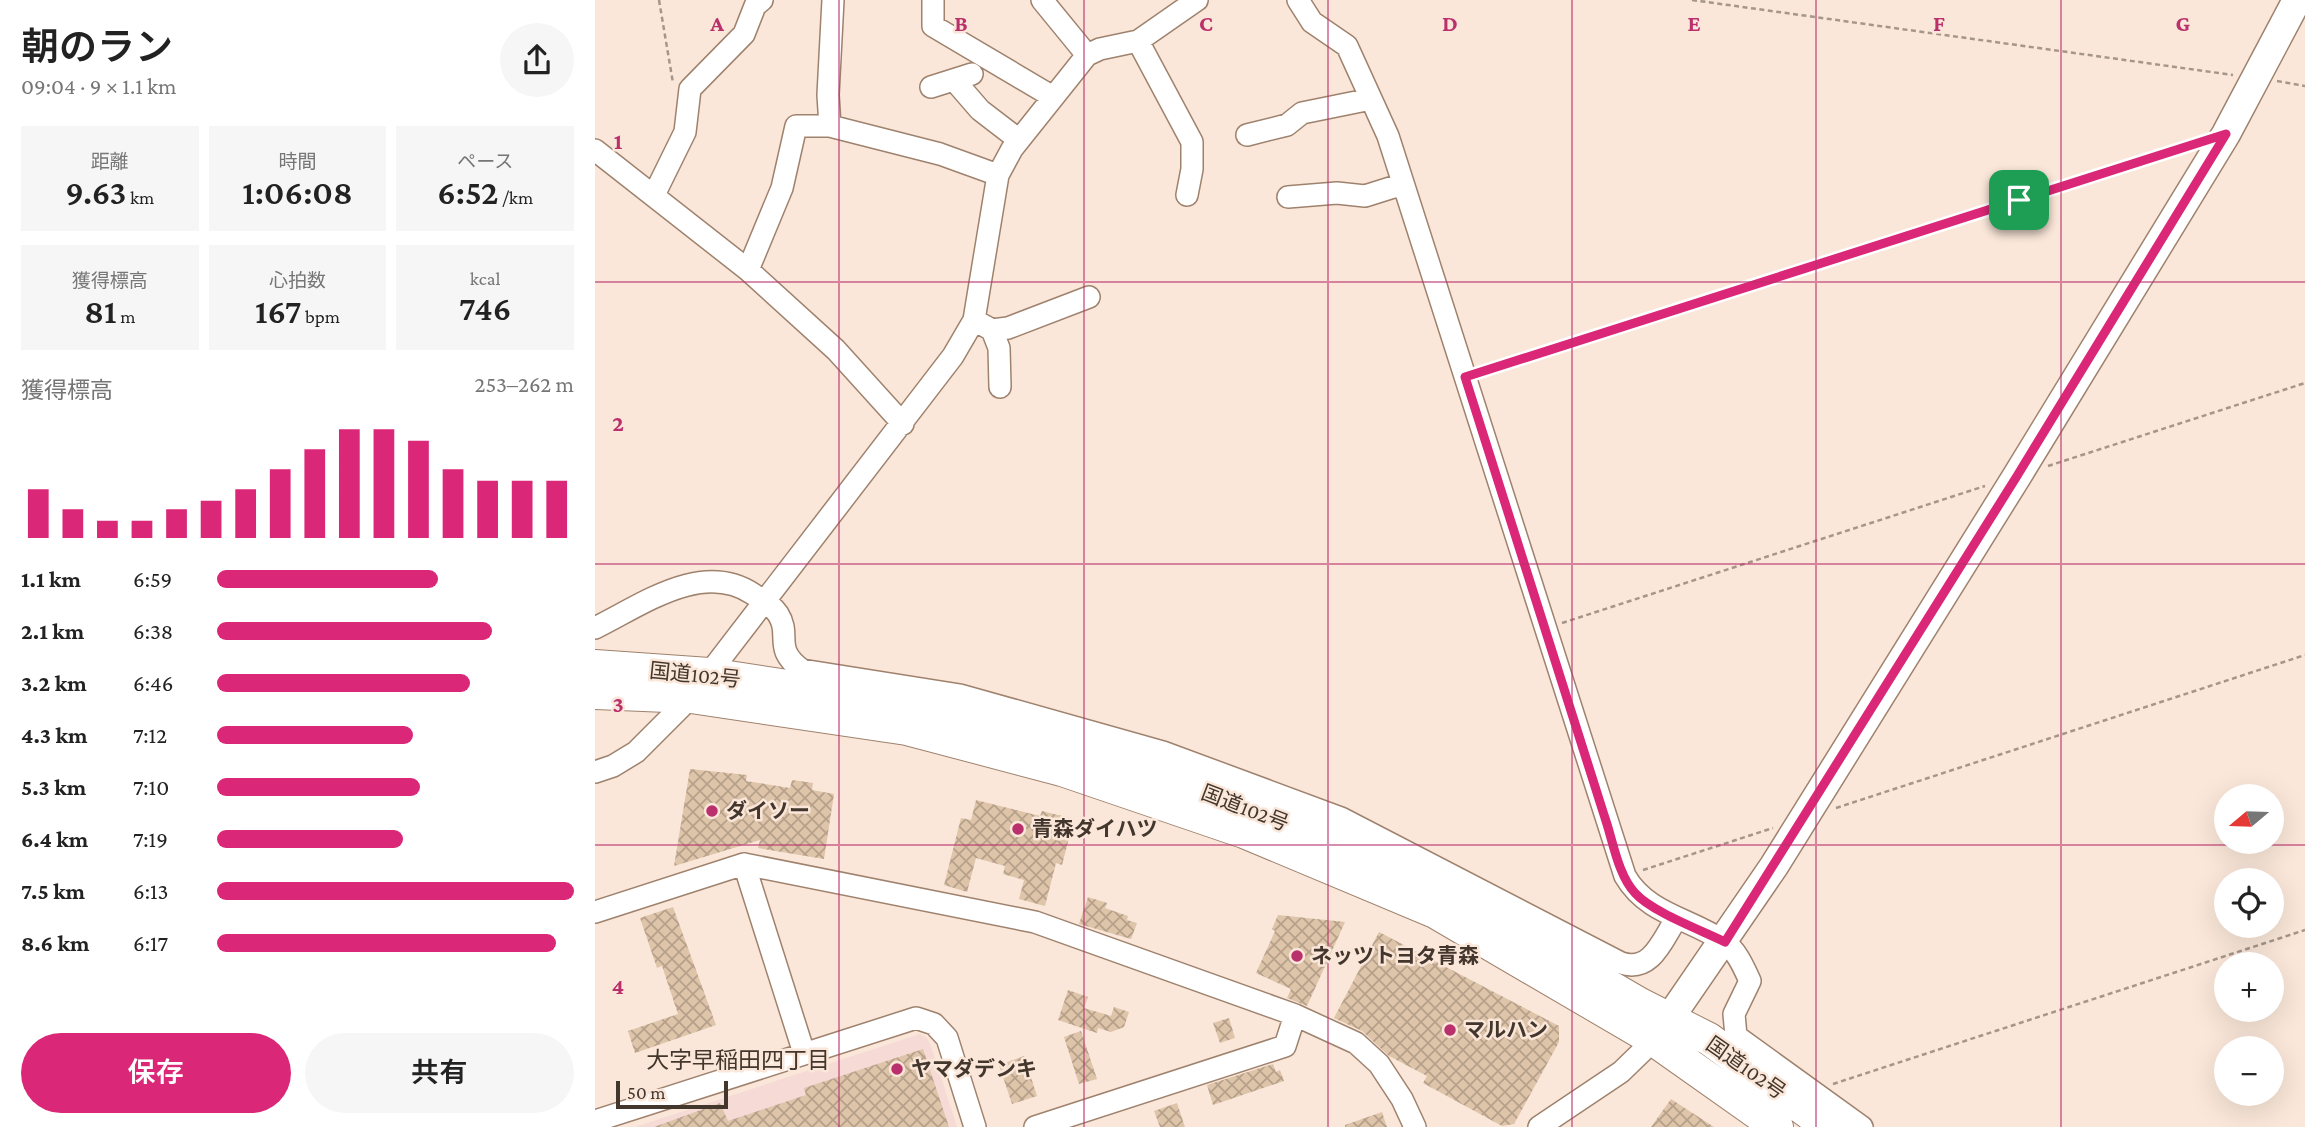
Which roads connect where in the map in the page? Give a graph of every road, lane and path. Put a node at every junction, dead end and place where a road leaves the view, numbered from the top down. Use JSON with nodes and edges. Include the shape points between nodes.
{"nodes":[{"id":1,"x":659,"y":0,"type":"edge"},
{"id":2,"x":762,"y":0,"type":"edge"},
{"id":3,"x":833,"y":0,"type":"edge"},
{"id":4,"x":933,"y":0,"type":"edge"},
{"id":5,"x":1042,"y":0,"type":"edge"},
{"id":6,"x":1197,"y":0,"type":"edge"},
{"id":7,"x":1297,"y":0,"type":"edge"},
{"id":8,"x":1692,"y":0,"type":"edge"},
{"id":9,"x":2297,"y":0,"type":"edge"},
{"id":10,"x":1138,"y":41,"type":"junction"},
{"id":11,"x":1087,"y":55,"type":"junction"},
{"id":12,"x":2257,"y":78,"type":"junction"},
{"id":13,"x":2305,"y":86,"type":"edge"},
{"id":14,"x":931,"y":88,"type":"dead end"},
{"id":15,"x":690,"y":89,"type":"junction"},
{"id":16,"x":1053,"y":97,"type":"junction"},
{"id":17,"x":1371,"y":99,"type":"junction"},
{"id":18,"x":830,"y":126,"type":"junction"},
{"id":19,"x":2226,"y":134,"type":"junction"},
{"id":20,"x":1247,"y":135,"type":"dead end"},
{"id":21,"x":1019,"y":140,"type":"junction"},
{"id":22,"x":595,"y":150,"type":"edge"},
{"id":23,"x":998,"y":175,"type":"junction"},
{"id":24,"x":1403,"y":184,"type":"junction"},
{"id":25,"x":654,"y":195,"type":"junction"},
{"id":26,"x":1187,"y":195,"type":"dead end"},
{"id":27,"x":1288,"y":197,"type":"dead end"},
{"id":28,"x":748,"y":270,"type":"junction"},
{"id":29,"x":1089,"y":297,"type":"dead end"},
{"id":30,"x":983,"y":325,"type":"junction"},
{"id":31,"x":1465,"y":377,"type":"junction"},
{"id":32,"x":2305,"y":383,"type":"edge"},
{"id":33,"x":1000,"y":387,"type":"dead end"},
{"id":34,"x":903,"y":424,"type":"junction"},
{"id":35,"x":2017,"y":476,"type":"junction"},
{"id":36,"x":766,"y":602,"type":"junction"},
{"id":37,"x":595,"y":628,"type":"edge"},
{"id":38,"x":1545,"y":629,"type":"junction"},
{"id":39,"x":2305,"y":655,"type":"edge"},
{"id":40,"x":595,"y":666,"type":"edge"},
{"id":41,"x":700,"y":685,"type":"junction"},
{"id":42,"x":595,"y":693,"type":"edge"},
{"id":43,"x":595,"y":772,"type":"edge"},
{"id":44,"x":1803,"y":818,"type":"junction"},
{"id":45,"x":744,"y":864,"type":"junction"},
{"id":46,"x":1625,"y":876,"type":"junction"},
{"id":47,"x":595,"y":912,"type":"edge"},
{"id":48,"x":1676,"y":919,"type":"junction"},
{"id":49,"x":2305,"y":930,"type":"edge"},
{"id":50,"x":1725,"y":942,"type":"junction"},
{"id":51,"x":1295,"y":1015,"type":"junction"},
{"id":52,"x":1662,"y":1030,"type":"junction"},
{"id":53,"x":804,"y":1053,"type":"junction"},
{"id":54,"x":1813,"y":1090,"type":"junction"},
{"id":55,"x":595,"y":1121,"type":"edge"},
{"id":56,"x":975,"y":1127,"type":"edge"},
{"id":57,"x":1035,"y":1127,"type":"edge"},
{"id":58,"x":1415,"y":1127,"type":"edge"},
{"id":59,"x":1539,"y":1127,"type":"edge"},
{"id":60,"x":1777,"y":1127,"type":"edge"},
{"id":61,"x":1828,"y":1127,"type":"edge"},
{"id":62,"x":1862,"y":1127,"type":"edge"}],
"edges":[{"from":1,"to":15,"type":"path","via":[[674,88]]},
{"from":2,"to":15,"type":"street","via":[[744,34]]},
{"from":3,"to":18,"type":"street"},
{"from":4,"to":16,"type":"street","via":[[933,26]]},
{"from":5,"to":11,"type":"street"},
{"from":6,"to":10,"type":"street"},
{"from":7,"to":17,"type":"street","via":[[1312,22],[1347,46]]},
{"from":8,"to":12,"type":"path"},
{"from":9,"to":12,"type":"main road"},
{"from":10,"to":11,"type":"street"},
{"from":10,"to":26,"type":"street","via":[[1192,142]]},
{"from":11,"to":16,"type":"street"},
{"from":12,"to":13,"type":"path"},
{"from":12,"to":19,"type":"main road"},
{"from":14,"to":21,"type":"street","via":[[963,77],[980,110]]},
{"from":15,"to":25,"type":"street","via":[[685,132]]},
{"from":16,"to":21,"type":"street"},
{"from":17,"to":20,"type":"street","via":[[1302,114],[1287,125]]},
{"from":17,"to":24,"type":"street"},
{"from":18,"to":23,"type":"street","via":[[940,154]]},
{"from":18,"to":28,"type":"street","via":[[796,126],[782,188]]},
{"from":19,"to":31,"type":"path"},
{"from":19,"to":35,"type":"main road"},
{"from":21,"to":23,"type":"street"},
{"from":22,"to":25,"type":"street"},
{"from":23,"to":30,"type":"street"},
{"from":24,"to":27,"type":"street","via":[[1365,196]]},
{"from":24,"to":31,"type":"street"},
{"from":25,"to":28,"type":"street"},
{"from":28,"to":34,"type":"street","via":[[836,350]]},
{"from":29,"to":30,"type":"street","via":[[1008,328]]},
{"from":30,"to":33,"type":"street","via":[[999,348]]},
{"from":30,"to":34,"type":"street"},
{"from":31,"to":38,"type":"street"},
{"from":32,"to":35,"type":"path"},
{"from":34,"to":36,"type":"street"},
{"from":35,"to":38,"type":"path"},
{"from":35,"to":44,"type":"main road"},
{"from":36,"to":37,"type":"street","via":[[743,587],[704,581],[681,586]]},
{"from":36,"to":41,"type":"street"},
{"from":36,"to":48,"type":"street","via":[[781,620],[790,662],[802,670],[960,695],[1176,757],[1341,818],[1632,967],[1652,957]]},
{"from":38,"to":46,"type":"street"},
{"from":39,"to":44,"type":"path"},
{"from":40,"to":41,"type":"highway","name":"国道102号"},
{"from":41,"to":42,"type":"highway","name":"国道102号"},
{"from":41,"to":43,"type":"street","via":[[636,752]]},
{"from":41,"to":52,"type":"highway","name":"国道102号","via":[[873,699],[1061,745],[1244,805],[1435,885]]},
{"from":44,"to":46,"type":"path"},
{"from":44,"to":50,"type":"main road"},
{"from":45,"to":47,"type":"street"},
{"from":45,"to":51,"type":"street","via":[[1035,922]]},
{"from":45,"to":53,"type":"street"},
{"from":46,"to":48,"type":"street","via":[[1635,894]]},
{"from":48,"to":50,"type":"street"},
{"from":49,"to":54,"type":"path"},
{"from":50,"to":52,"type":"main road"},
{"from":50,"to":54,"type":"street","via":[[1750,981],[1734,1014],[1736,1036]]},
{"from":51,"to":57,"type":"street","via":[[1285,1046]]},
{"from":51,"to":58,"type":"street","via":[[1366,1051],[1402,1099]]},
{"from":52,"to":59,"type":"street","via":[[1621,1072]]},
{"from":52,"to":60,"type":"highway","name":"国道102号"},
{"from":52,"to":61,"type":"highway","name":"国道102号","via":[[1709,1039]]},
{"from":53,"to":55,"type":"street"},
{"from":53,"to":56,"type":"street","via":[[916,1017],[934,1024],[947,1038]]},
{"from":54,"to":62,"type":"street"}]}
